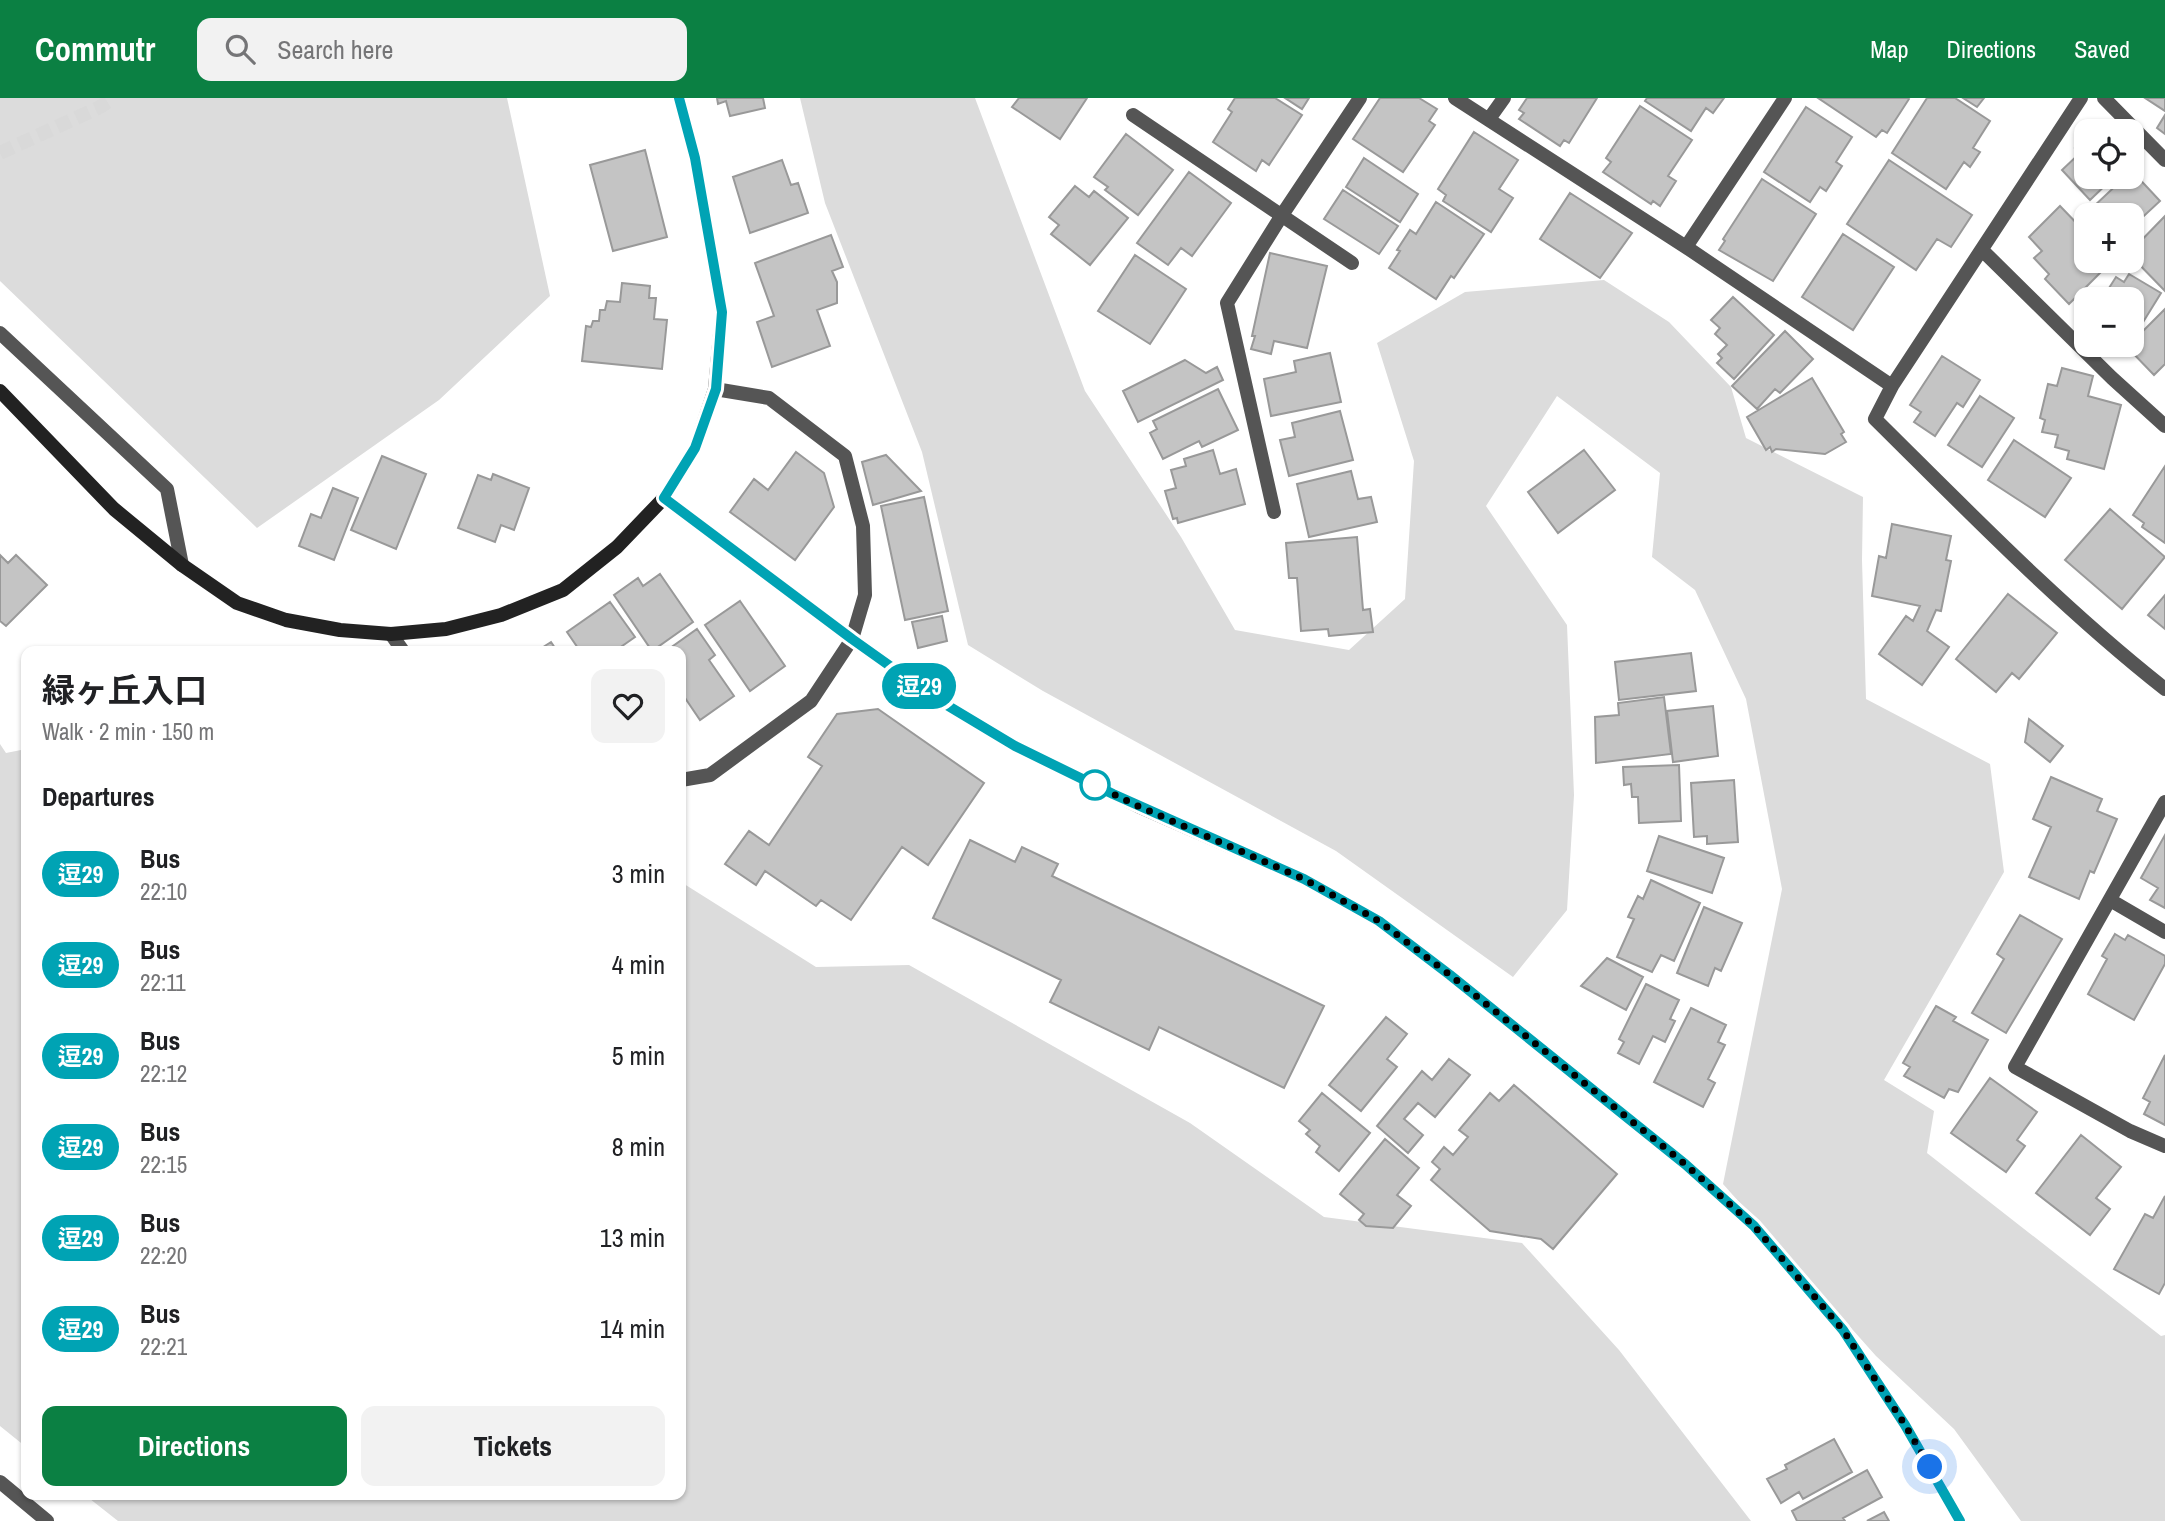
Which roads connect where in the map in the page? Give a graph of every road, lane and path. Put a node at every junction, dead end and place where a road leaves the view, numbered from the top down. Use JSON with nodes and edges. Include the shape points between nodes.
{"nodes":[{"id":1,"x":679,"y":98,"type":"edge"},
{"id":2,"x":1360,"y":98,"type":"edge"},
{"id":3,"x":1455,"y":98,"type":"edge"},
{"id":4,"x":1504,"y":98,"type":"edge"},
{"id":5,"x":1785,"y":98,"type":"edge"},
{"id":6,"x":2081,"y":98,"type":"edge"},
{"id":7,"x":2104,"y":98,"type":"edge"},
{"id":8,"x":1133,"y":116,"type":"dead end"},
{"id":9,"x":1489,"y":119,"type":"junction"},
{"id":10,"x":2165,"y":160,"type":"edge"},
{"id":11,"x":1282,"y":215,"type":"junction"},
{"id":12,"x":1686,"y":247,"type":"junction"},
{"id":13,"x":1982,"y":250,"type":"junction"},
{"id":14,"x":1352,"y":263,"type":"dead end"},
{"id":15,"x":0,"y":332,"type":"edge"},
{"id":16,"x":1892,"y":386,"type":"junction"},
{"id":17,"x":716,"y":389,"type":"junction"},
{"id":18,"x":0,"y":391,"type":"edge"},
{"id":19,"x":2165,"y":426,"type":"edge"},
{"id":20,"x":664,"y":498,"type":"junction"},
{"id":21,"x":1274,"y":512,"type":"dead end"},
{"id":22,"x":182,"y":565,"type":"junction"},
{"id":23,"x":391,"y":634,"type":"junction"},
{"id":24,"x":852,"y":639,"type":"junction"},
{"id":25,"x":399,"y":646,"type":"edge"},
{"id":26,"x":2165,"y":689,"type":"edge"},
{"id":27,"x":686,"y":779,"type":"edge"},
{"id":28,"x":2165,"y":802,"type":"edge"},
{"id":29,"x":2110,"y":900,"type":"junction"},
{"id":30,"x":2165,"y":932,"type":"edge"},
{"id":31,"x":2165,"y":1146,"type":"edge"},
{"id":32,"x":0,"y":1482,"type":"edge"},
{"id":33,"x":21,"y":1499,"type":"edge"},
{"id":34,"x":22,"y":1500,"type":"edge"},
{"id":35,"x":47,"y":1521,"type":"edge"},
{"id":36,"x":1960,"y":1521,"type":"edge"}],
"edges":[{"from":1,"to":17,"type":"street","via":[[695,158],[722,312]]},
{"from":2,"to":11,"type":"street"},
{"from":3,"to":9,"type":"street"},
{"from":4,"to":9,"type":"street"},
{"from":5,"to":12,"type":"street"},
{"from":6,"to":13,"type":"street"},
{"from":7,"to":10,"type":"street"},
{"from":8,"to":11,"type":"street"},
{"from":9,"to":12,"type":"street"},
{"from":11,"to":14,"type":"street"},
{"from":11,"to":21,"type":"street","via":[[1227,303]]},
{"from":12,"to":16,"type":"street"},
{"from":13,"to":16,"type":"street"},
{"from":13,"to":19,"type":"street"},
{"from":15,"to":22,"type":"street","via":[[167,489]]},
{"from":16,"to":26,"type":"street","via":[[1875,419],[2025,568]]},
{"from":17,"to":20,"type":"street","via":[[695,448]]},
{"from":17,"to":24,"type":"street","via":[[769,398],[845,456],[863,526],[865,595]]},
{"from":18,"to":22,"type":"street","via":[[114,509]]},
{"from":20,"to":23,"type":"street","via":[[617,547],[563,590],[501,615],[446,629]]},
{"from":20,"to":24,"type":"street"},
{"from":22,"to":23,"type":"street","via":[[237,603],[286,620]]},
{"from":23,"to":25,"type":"street"},
{"from":24,"to":27,"type":"street","via":[[811,701],[710,775]]},
{"from":24,"to":36,"type":"street","via":[[935,698],[1015,746],[1304,879],[1379,921],[1450,975],[1685,1164],[1754,1226],[1843,1330]]},
{"from":28,"to":29,"type":"street"},
{"from":29,"to":30,"type":"street"},
{"from":29,"to":31,"type":"street","via":[[2015,1067]]},
{"from":32,"to":33,"type":"street"},
{"from":34,"to":35,"type":"street"}]}
